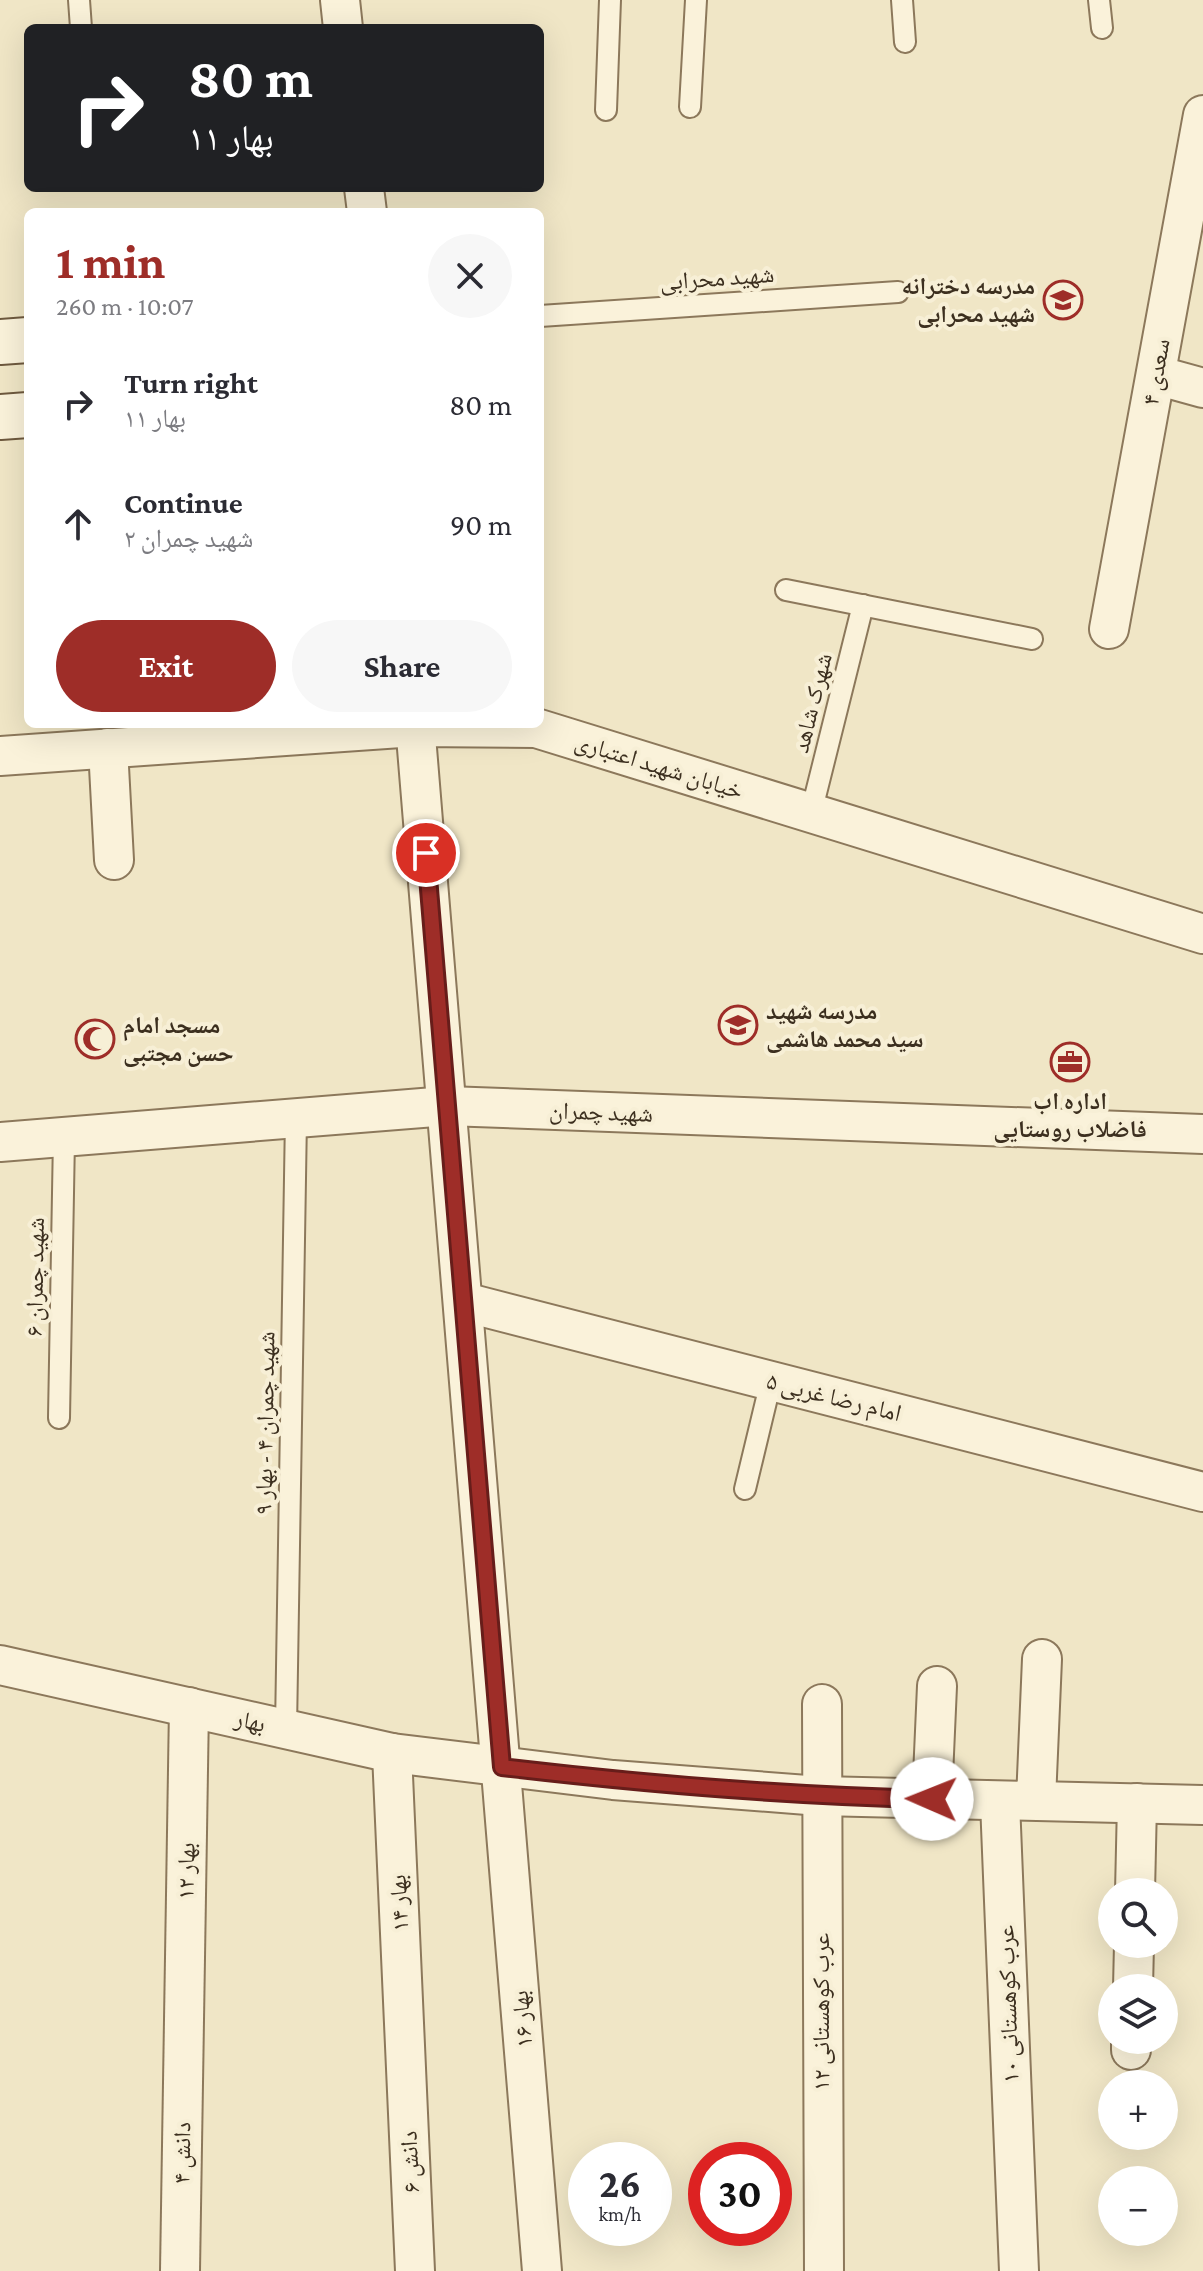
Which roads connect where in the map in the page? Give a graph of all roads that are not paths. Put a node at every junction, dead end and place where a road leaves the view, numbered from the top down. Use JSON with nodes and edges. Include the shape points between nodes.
{"nodes":[{"id":1,"x":79,"y":0,"type":"edge"},
{"id":2,"x":340,"y":0,"type":"edge"},
{"id":3,"x":610,"y":0,"type":"edge"},
{"id":4,"x":696,"y":0,"type":"edge"},
{"id":5,"x":902,"y":0,"type":"edge"},
{"id":6,"x":1099,"y":0,"type":"edge"},
{"id":7,"x":81,"y":24,"type":"edge"},
{"id":8,"x":343,"y":24,"type":"edge"},
{"id":9,"x":1102,"y":28,"type":"dead end"},
{"id":10,"x":905,"y":42,"type":"dead end"},
{"id":11,"x":690,"y":107,"type":"dead end"},
{"id":12,"x":606,"y":110,"type":"dead end"},
{"id":13,"x":1202,"y":128,"type":"edge"},
{"id":14,"x":898,"y":292,"type":"dead end"},
{"id":15,"x":544,"y":316,"type":"edge"},
{"id":16,"x":24,"y":340,"type":"edge"},
{"id":17,"x":0,"y":342,"type":"edge"},
{"id":18,"x":1156,"y":375,"type":"junction"},
{"id":19,"x":1203,"y":388,"type":"edge"},
{"id":20,"x":24,"y":415,"type":"edge"},
{"id":21,"x":0,"y":417,"type":"edge"},
{"id":22,"x":786,"y":590,"type":"dead end"},
{"id":23,"x":863,"y":605,"type":"junction"},
{"id":24,"x":1109,"y":629,"type":"dead end"},
{"id":25,"x":1032,"y":639,"type":"dead end"},
{"id":26,"x":373,"y":728,"type":"edge"},
{"id":27,"x":415,"y":728,"type":"edge"},
{"id":28,"x":536,"y":728,"type":"edge"},
{"id":29,"x":121,"y":740,"type":"edge"},
{"id":30,"x":0,"y":756,"type":"edge"},
{"id":31,"x":811,"y":813,"type":"junction"},
{"id":32,"x":114,"y":860,"type":"dead end"},
{"id":33,"x":1203,"y":934,"type":"edge"},
{"id":34,"x":447,"y":1106,"type":"junction"},
{"id":35,"x":296,"y":1117,"type":"junction"},
{"id":36,"x":1203,"y":1134,"type":"edge"},
{"id":37,"x":64,"y":1137,"type":"junction"},
{"id":38,"x":0,"y":1142,"type":"edge"},
{"id":39,"x":464,"y":1302,"type":"junction"},
{"id":40,"x":771,"y":1381,"type":"junction"},
{"id":41,"x":59,"y":1418,"type":"dead end"},
{"id":42,"x":745,"y":1489,"type":"dead end"},
{"id":43,"x":1203,"y":1492,"type":"edge"},
{"id":44,"x":1042,"y":1659,"type":"dead end"},
{"id":45,"x":0,"y":1665,"type":"edge"},
{"id":46,"x":937,"y":1686,"type":"dead end"},
{"id":47,"x":822,"y":1704,"type":"dead end"},
{"id":48,"x":189,"y":1707,"type":"junction"},
{"id":49,"x":286,"y":1729,"type":"junction"},
{"id":50,"x":392,"y":1753,"type":"junction"},
{"id":51,"x":502,"y":1767,"type":"junction"},
{"id":52,"x":820,"y":1796,"type":"junction"},
{"id":53,"x":932,"y":1799,"type":"junction"},
{"id":54,"x":1018,"y":1801,"type":"junction"},
{"id":55,"x":1137,"y":1803,"type":"junction"},
{"id":56,"x":1203,"y":1805,"type":"edge"},
{"id":57,"x":1135,"y":1878,"type":"edge"},
{"id":58,"x":183,"y":2035,"type":"joint"},
{"id":59,"x":405,"y":2054,"type":"joint"},
{"id":60,"x":180,"y":2271,"type":"edge"},
{"id":61,"x":415,"y":2271,"type":"edge"},
{"id":62,"x":542,"y":2271,"type":"edge"},
{"id":63,"x":824,"y":2271,"type":"edge"},
{"id":64,"x":1019,"y":2271,"type":"edge"}],
"edges":[{"from":1,"to":7,"type":"lane"},
{"from":2,"to":8,"type":"street"},
{"from":3,"to":12,"type":"lane"},
{"from":4,"to":11,"type":"lane"},
{"from":5,"to":10,"type":"lane"},
{"from":6,"to":9,"type":"lane"},
{"from":13,"to":18,"type":"street","name":"سعدی ۴"},
{"from":14,"to":15,"type":"lane","name":"شهید محرابی"},
{"from":16,"to":17,"type":"street"},
{"from":18,"to":19,"type":"street"},
{"from":18,"to":24,"type":"street","name":"سعدی ۴"},
{"from":20,"to":21,"type":"street"},
{"from":22,"to":23,"type":"lane"},
{"from":23,"to":25,"type":"lane"},
{"from":23,"to":31,"type":"lane","name":"شهرک شاهد"},
{"from":26,"to":29,"type":"street","name":"خیابان شهید اعتباری"},
{"from":27,"to":34,"type":"street","name":"بهار ۱۶"},
{"from":28,"to":31,"type":"street","name":"خیابان شهید اعتباری"},
{"from":29,"to":30,"type":"street","name":"خیابان شهید اعتباری"},
{"from":29,"to":32,"type":"street"},
{"from":31,"to":33,"type":"street","name":"خیابان شهید اعتباری"},
{"from":34,"to":35,"type":"street","name":"شهید چمران"},
{"from":34,"to":36,"type":"street","name":"شهید چمران"},
{"from":34,"to":39,"type":"street","name":"بهار ۱۶"},
{"from":35,"to":37,"type":"street","name":"شهید چمران"},
{"from":35,"to":49,"type":"lane","name":"شهید چمران ۴ - بهار ۹"},
{"from":37,"to":38,"type":"street","name":"شهید چمران"},
{"from":37,"to":41,"type":"lane","name":"شهید چمران ۶"},
{"from":39,"to":40,"type":"street","name":"امام رضا غربی ۵"},
{"from":39,"to":51,"type":"street","name":"بهار ۱۶"},
{"from":40,"to":42,"type":"lane"},
{"from":40,"to":43,"type":"street","name":"امام رضا غربی ۵"},
{"from":44,"to":54,"type":"street","name":"عرب کوهستانی ۱۰"},
{"from":45,"to":48,"type":"street","name":"بهار"},
{"from":46,"to":53,"type":"street"},
{"from":47,"to":52,"type":"street","name":"عرب کوهستانی ۱۲"},
{"from":48,"to":49,"type":"street","name":"بهار"},
{"from":48,"to":58,"type":"street","name":"بهار ۱۲"},
{"from":49,"to":50,"type":"street","name":"بهار"},
{"from":50,"to":51,"type":"street","name":"بهار"},
{"from":50,"to":59,"type":"street","name":"بهار ۱۴"},
{"from":51,"to":52,"type":"street","name":"بهار"},
{"from":51,"to":62,"type":"street","name":"بهار ۱۶"},
{"from":52,"to":53,"type":"street","name":"بهار"},
{"from":52,"to":63,"type":"street","name":"عرب کوهستانی ۱۲"},
{"from":53,"to":54,"type":"street","name":"بهار"},
{"from":54,"to":55,"type":"street","name":"بهار"},
{"from":54,"to":64,"type":"street","name":"عرب کوهستانی ۱۰"},
{"from":55,"to":56,"type":"street","name":"بهار"},
{"from":55,"to":57,"type":"street"},
{"from":58,"to":60,"type":"street","name":"دانش ۴"},
{"from":59,"to":61,"type":"street","name":"دانش ۶"}]}
